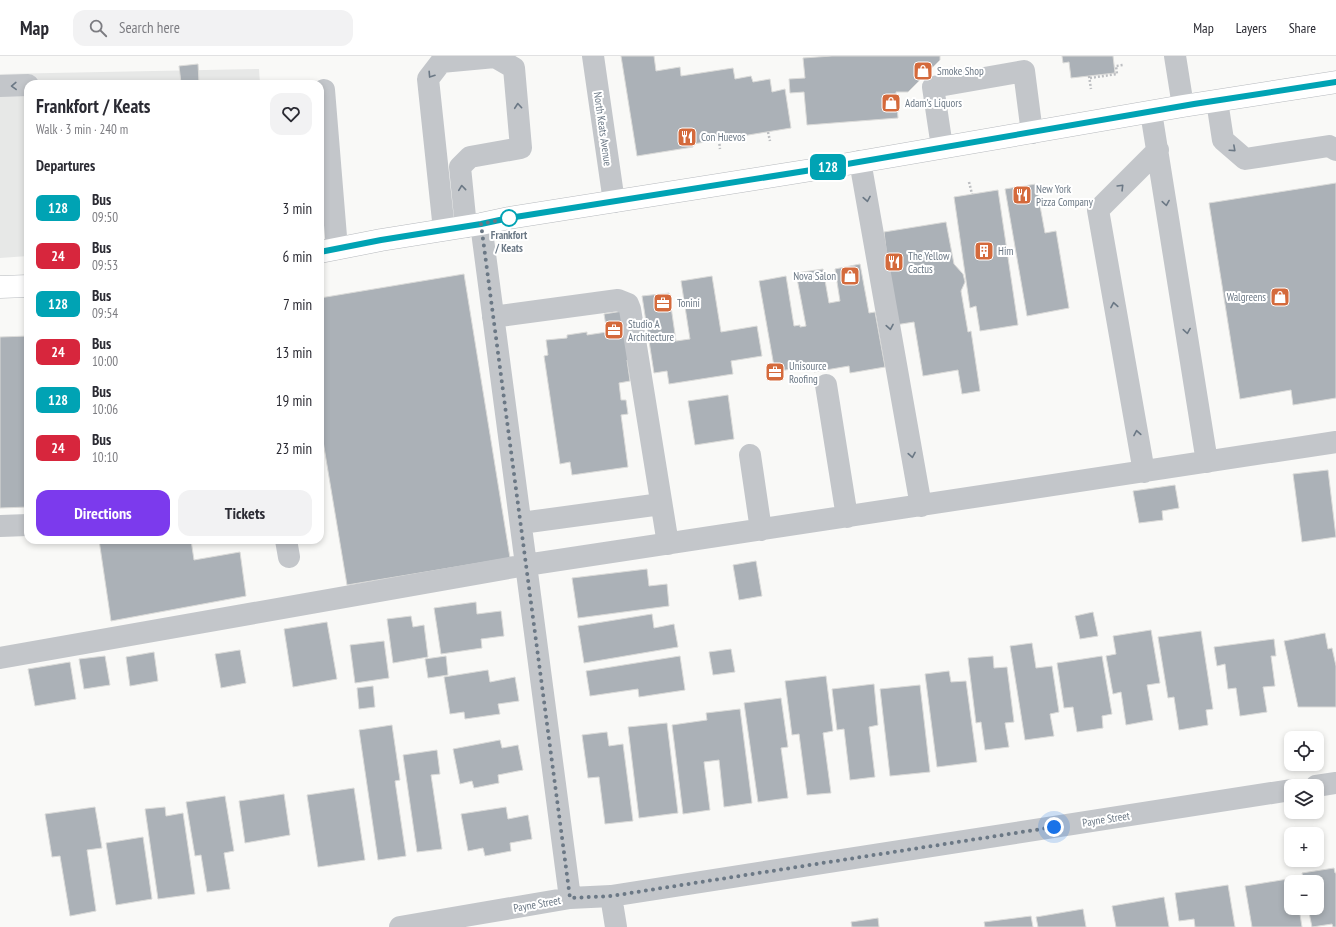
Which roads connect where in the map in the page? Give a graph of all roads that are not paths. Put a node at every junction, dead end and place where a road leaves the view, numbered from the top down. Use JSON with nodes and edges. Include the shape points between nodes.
{"nodes":[{"id":1,"x":593,"y":56,"type":"edge"},
{"id":2,"x":1175,"y":56,"type":"edge"},
{"id":3,"x":1336,"y":82,"type":"edge"},
{"id":4,"x":24,"y":85,"type":"edge"},
{"id":5,"x":0,"y":86,"type":"edge"},
{"id":6,"x":324,"y":90,"type":"dead end"},
{"id":7,"x":1217,"y":100,"type":"junction"},
{"id":8,"x":1183,"y":106,"type":"junction"},
{"id":9,"x":1151,"y":112,"type":"junction"},
{"id":10,"x":1032,"y":133,"type":"junction"},
{"id":11,"x":942,"y":147,"type":"junction"},
{"id":12,"x":435,"y":150,"type":"junction"},
{"id":13,"x":1158,"y":150,"type":"junction"},
{"id":14,"x":1336,"y":150,"type":"edge"},
{"id":15,"x":470,"y":157,"type":"junction"},
{"id":16,"x":860,"y":161,"type":"junction"},
{"id":17,"x":614,"y":202,"type":"junction"},
{"id":18,"x":474,"y":225,"type":"junction"},
{"id":19,"x":444,"y":230,"type":"junction"},
{"id":20,"x":328,"y":251,"type":"edge"},
{"id":21,"x":24,"y":286,"type":"edge"},
{"id":22,"x":0,"y":288,"type":"edge"},
{"id":23,"x":493,"y":317,"type":"junction"},
{"id":24,"x":826,"y":385,"type":"dead end"},
{"id":25,"x":1336,"y":442,"type":"edge"},
{"id":26,"x":750,"y":455,"type":"dead end"},
{"id":27,"x":1207,"y":462,"type":"junction"},
{"id":28,"x":1144,"y":472,"type":"junction"},
{"id":29,"x":661,"y":504,"type":"junction"},
{"id":30,"x":921,"y":506,"type":"junction"},
{"id":31,"x":847,"y":517,"type":"junction"},
{"id":32,"x":521,"y":524,"type":"junction"},
{"id":33,"x":24,"y":525,"type":"edge"},
{"id":34,"x":0,"y":526,"type":"edge"},
{"id":35,"x":762,"y":530,"type":"junction"},
{"id":36,"x":668,"y":544,"type":"junction"},
{"id":37,"x":526,"y":565,"type":"junction"},
{"id":38,"x":0,"y":658,"type":"edge"},
{"id":39,"x":1336,"y":783,"type":"edge"},
{"id":40,"x":1324,"y":785,"type":"edge"},
{"id":41,"x":1284,"y":791,"type":"edge"},
{"id":42,"x":611,"y":896,"type":"junction"},
{"id":43,"x":570,"y":898,"type":"junction"},
{"id":44,"x":400,"y":927,"type":"edge"},
{"id":45,"x":616,"y":927,"type":"edge"}],
"edges":[{"from":1,"to":17,"type":"street","name":"North Keats Avenue"},
{"from":2,"to":8,"type":"street"},
{"from":3,"to":7,"type":"main road"},
{"from":4,"to":5,"type":"street","one_way":true},
{"from":6,"to":20,"type":"street"},
{"from":7,"to":8,"type":"main road"},
{"from":7,"to":14,"type":"street","one_way":true,"via":[[1223,140],[1245,159],[1329,146]]},
{"from":8,"to":9,"type":"main road"},
{"from":9,"to":10,"type":"main road"},
{"from":9,"to":13,"type":"street"},
{"from":10,"to":11,"type":"main road"},
{"from":10,"to":11,"type":"street","via":[[1024,71],[933,87]]},
{"from":11,"to":16,"type":"main road"},
{"from":12,"to":15,"type":"street"},
{"from":15,"to":12,"type":"street","one_way":true,"via":[[521,148],[514,68],[495,57],[441,62],[428,79]]},
{"from":12,"to":19,"type":"street"},
{"from":13,"to":27,"type":"street","one_way":true},
{"from":28,"to":13,"type":"street","one_way":true,"via":[[1098,210]]},
{"from":18,"to":15,"type":"street","one_way":true,"via":[[460,167]]},
{"from":16,"to":17,"type":"main road"},
{"from":16,"to":30,"type":"street","one_way":true},
{"from":17,"to":18,"type":"main road"},
{"from":18,"to":19,"type":"main road"},
{"from":18,"to":23,"type":"street"},
{"from":19,"to":20,"type":"main road"},
{"from":21,"to":22,"type":"main road"},
{"from":23,"to":29,"type":"street","via":[[618,300],[628,304]]},
{"from":23,"to":32,"type":"street"},
{"from":24,"to":31,"type":"street"},
{"from":25,"to":27,"type":"street"},
{"from":26,"to":35,"type":"street"},
{"from":27,"to":28,"type":"street"},
{"from":28,"to":30,"type":"street"},
{"from":29,"to":32,"type":"street"},
{"from":29,"to":36,"type":"street"},
{"from":30,"to":31,"type":"street"},
{"from":31,"to":35,"type":"street"},
{"from":32,"to":37,"type":"street"},
{"from":33,"to":34,"type":"street"},
{"from":35,"to":36,"type":"street"},
{"from":36,"to":37,"type":"street"},
{"from":37,"to":38,"type":"street"},
{"from":37,"to":43,"type":"street"},
{"from":39,"to":40,"type":"street"},
{"from":41,"to":42,"type":"street","name":"Payne Street"},
{"from":42,"to":43,"type":"street","name":"Payne Street"},
{"from":42,"to":45,"type":"street"},
{"from":43,"to":44,"type":"street","name":"Payne Street"}]}
